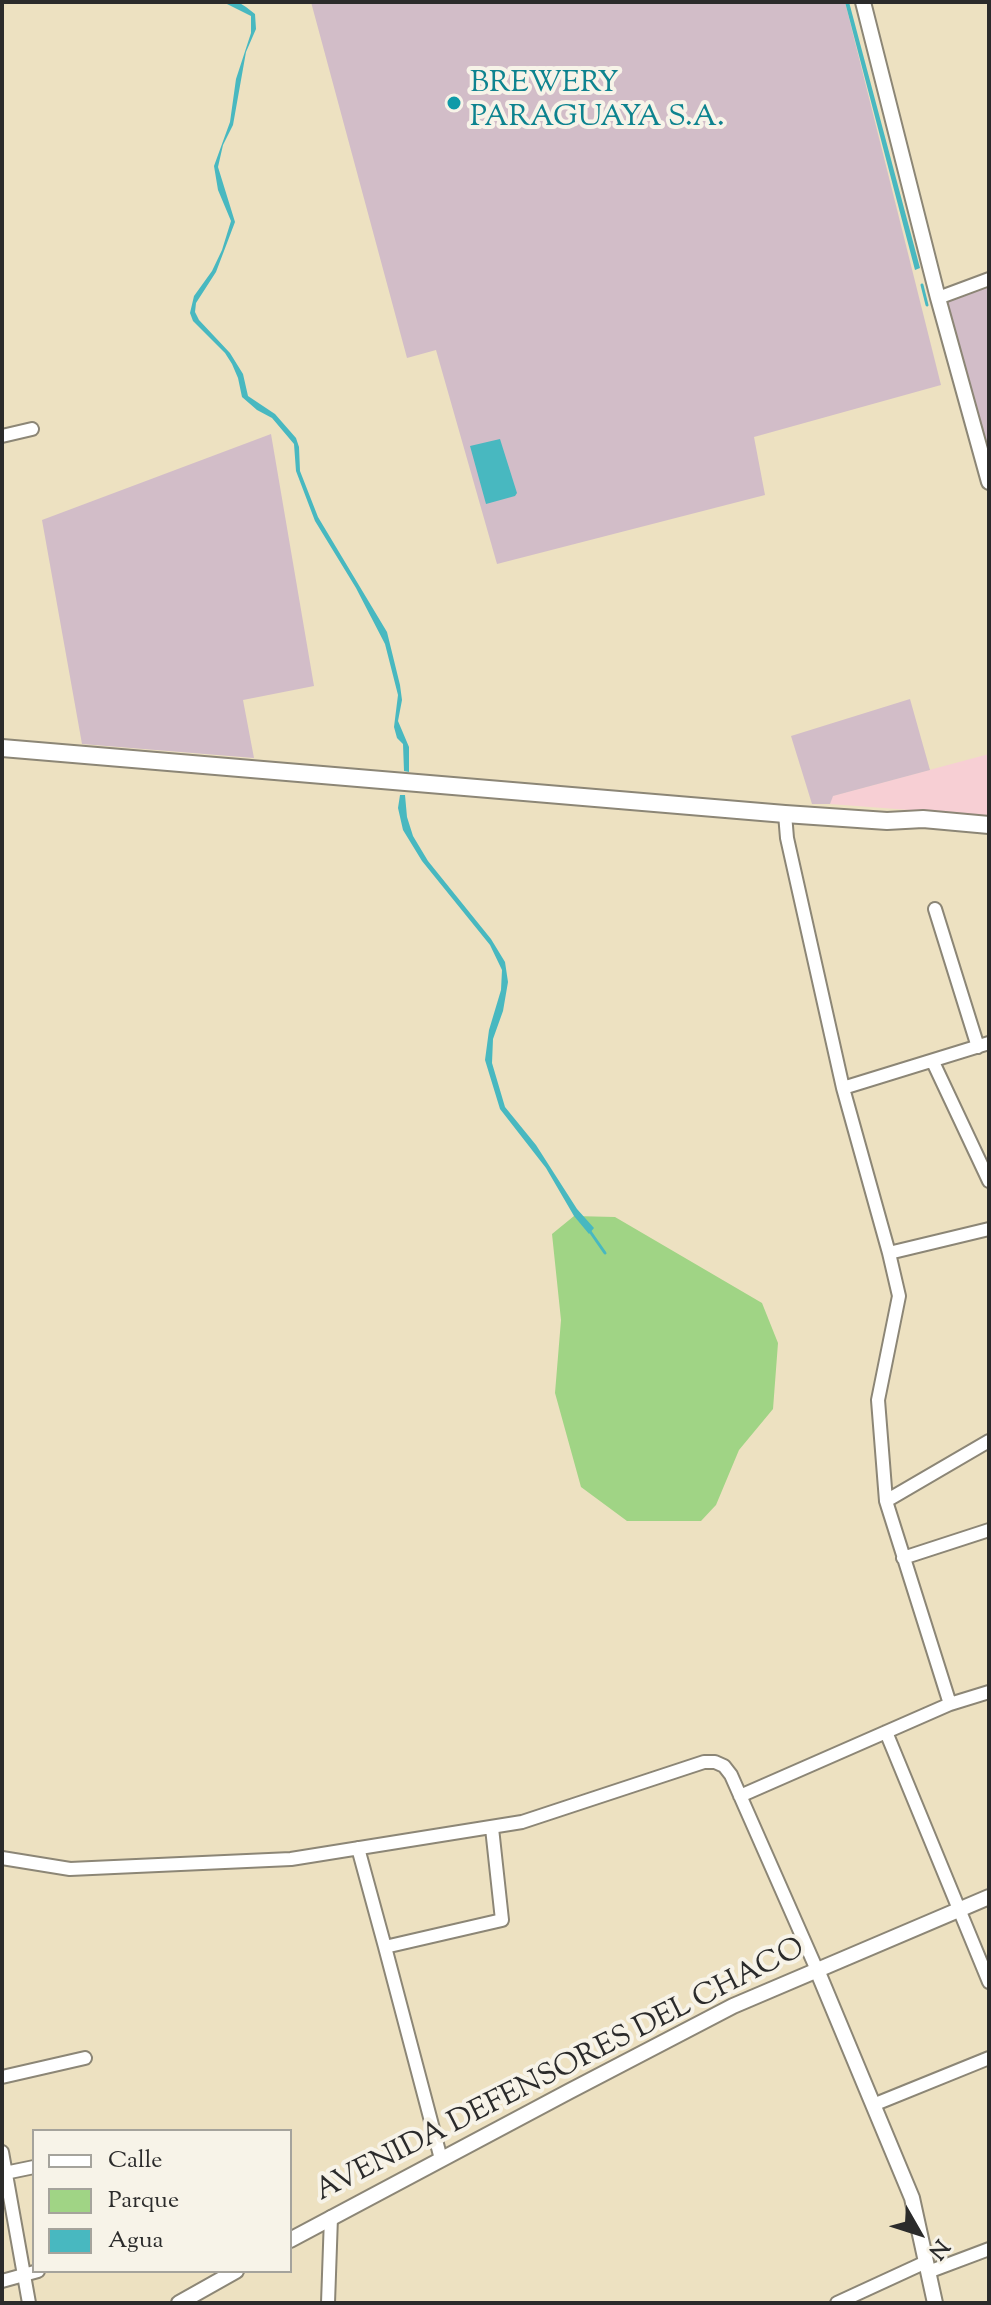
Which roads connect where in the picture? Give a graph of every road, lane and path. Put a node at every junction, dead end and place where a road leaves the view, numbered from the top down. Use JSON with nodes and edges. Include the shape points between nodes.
{"nodes":[{"id":1,"x":863,"y":2,"type":"edge"},
{"id":2,"x":989,"y":279,"type":"edge"},
{"id":3,"x":938,"y":298,"type":"junction"},
{"id":4,"x":32,"y":429,"type":"dead end"},
{"id":5,"x":2,"y":436,"type":"edge"},
{"id":6,"x":989,"y":482,"type":"edge"},
{"id":7,"x":2,"y":748,"type":"edge"},
{"id":8,"x":785,"y":814,"type":"junction"},
{"id":9,"x":887,"y":821,"type":"junction"},
{"id":10,"x":989,"y":825,"type":"edge"},
{"id":11,"x":989,"y":836,"type":"edge"},
{"id":12,"x":935,"y":909,"type":"dead end"},
{"id":13,"x":983,"y":1045,"type":"edge"},
{"id":14,"x":933,"y":1062,"type":"junction"},
{"id":15,"x":843,"y":1088,"type":"junction"},
{"id":16,"x":989,"y":1181,"type":"edge"},
{"id":17,"x":989,"y":1229,"type":"edge"},
{"id":18,"x":889,"y":1253,"type":"junction"},
{"id":19,"x":989,"y":1441,"type":"edge"},
{"id":20,"x":886,"y":1501,"type":"junction"},
{"id":21,"x":989,"y":1530,"type":"edge"},
{"id":22,"x":903,"y":1558,"type":"junction"},
{"id":23,"x":989,"y":1692,"type":"edge"},
{"id":24,"x":950,"y":1704,"type":"junction"},
{"id":25,"x":886,"y":1732,"type":"junction"},
{"id":26,"x":740,"y":1796,"type":"junction"},
{"id":27,"x":492,"y":1828,"type":"junction"},
{"id":28,"x":358,"y":1848,"type":"junction"},
{"id":29,"x":2,"y":1858,"type":"edge"},
{"id":30,"x":989,"y":1897,"type":"edge"},
{"id":31,"x":961,"y":1909,"type":"junction"},
{"id":32,"x":385,"y":1947,"type":"junction"},
{"id":33,"x":817,"y":1970,"type":"junction"},
{"id":34,"x":989,"y":1982,"type":"edge"},
{"id":35,"x":85,"y":2058,"type":"dead end"},
{"id":36,"x":989,"y":2058,"type":"edge"},
{"id":37,"x":2,"y":2077,"type":"edge"},
{"id":38,"x":873,"y":2105,"type":"junction"},
{"id":39,"x":2,"y":2152,"type":"edge"},
{"id":40,"x":441,"y":2159,"type":"junction"},
{"id":41,"x":32,"y":2167,"type":"edge"},
{"id":42,"x":5,"y":2173,"type":"junction"},
{"id":43,"x":331,"y":2217,"type":"junction"},
{"id":44,"x":292,"y":2239,"type":"edge"},
{"id":45,"x":989,"y":2249,"type":"edge"},
{"id":46,"x":927,"y":2267,"type":"junction"},
{"id":47,"x":33,"y":2273,"type":"edge"},
{"id":48,"x":232,"y":2273,"type":"edge"},
{"id":49,"x":25,"y":2276,"type":"junction"},
{"id":50,"x":2,"y":2281,"type":"edge"},
{"id":51,"x":29,"y":2303,"type":"edge"},
{"id":52,"x":179,"y":2303,"type":"edge"},
{"id":53,"x":328,"y":2303,"type":"edge"},
{"id":54,"x":837,"y":2303,"type":"edge"},
{"id":55,"x":935,"y":2303,"type":"edge"}],
"edges":[{"from":1,"to":3,"type":"main road"},
{"from":2,"to":3,"type":"street"},
{"from":3,"to":6,"type":"main road"},
{"from":4,"to":5,"type":"street"},
{"from":7,"to":8,"type":"highway"},
{"from":8,"to":9,"type":"highway"},
{"from":8,"to":15,"type":"street"},
{"from":9,"to":10,"type":"highway"},
{"from":9,"to":11,"type":"highway"},
{"from":12,"to":13,"type":"street"},
{"from":13,"to":14,"type":"street"},
{"from":14,"to":15,"type":"street"},
{"from":14,"to":16,"type":"street"},
{"from":15,"to":18,"type":"street"},
{"from":17,"to":18,"type":"street"},
{"from":18,"to":20,"type":"street","via":[[899,1296],[878,1400]]},
{"from":19,"to":20,"type":"street"},
{"from":20,"to":22,"type":"street"},
{"from":21,"to":22,"type":"street"},
{"from":22,"to":24,"type":"street"},
{"from":23,"to":24,"type":"street"},
{"from":24,"to":25,"type":"street"},
{"from":25,"to":26,"type":"street"},
{"from":25,"to":31,"type":"street"},
{"from":26,"to":27,"type":"street","via":[[724,1766],[704,1762]]},
{"from":26,"to":33,"type":"street"},
{"from":27,"to":28,"type":"street"},
{"from":27,"to":32,"type":"street","via":[[502,1920]]},
{"from":28,"to":29,"type":"street","via":[[291,1859],[70,1869]]},
{"from":28,"to":32,"type":"street"},
{"from":30,"to":31,"type":"main road","name":"AVENIDA DEFENSORES DEL CHACO"},
{"from":31,"to":33,"type":"main road","name":"AVENIDA DEFENSORES DEL CHACO"},
{"from":31,"to":34,"type":"street"},
{"from":32,"to":40,"type":"street"},
{"from":33,"to":38,"type":"main road"},
{"from":33,"to":40,"type":"main road","name":"AVENIDA DEFENSORES DEL CHACO","via":[[733,2006]]},
{"from":35,"to":37,"type":"street"},
{"from":36,"to":38,"type":"street"},
{"from":38,"to":46,"type":"main road","via":[[912,2198]]},
{"from":39,"to":42,"type":"street"},
{"from":40,"to":43,"type":"main road","name":"AVENIDA DEFENSORES DEL CHACO"},
{"from":41,"to":42,"type":"street"},
{"from":42,"to":49,"type":"street"},
{"from":43,"to":44,"type":"main road","name":"AVENIDA DEFENSORES DEL CHACO"},
{"from":43,"to":53,"type":"street"},
{"from":45,"to":46,"type":"street"},
{"from":46,"to":54,"type":"street"},
{"from":46,"to":55,"type":"main road"},
{"from":47,"to":49,"type":"street"},
{"from":48,"to":52,"type":"main road"},
{"from":49,"to":50,"type":"street"},
{"from":49,"to":51,"type":"street"}]}
